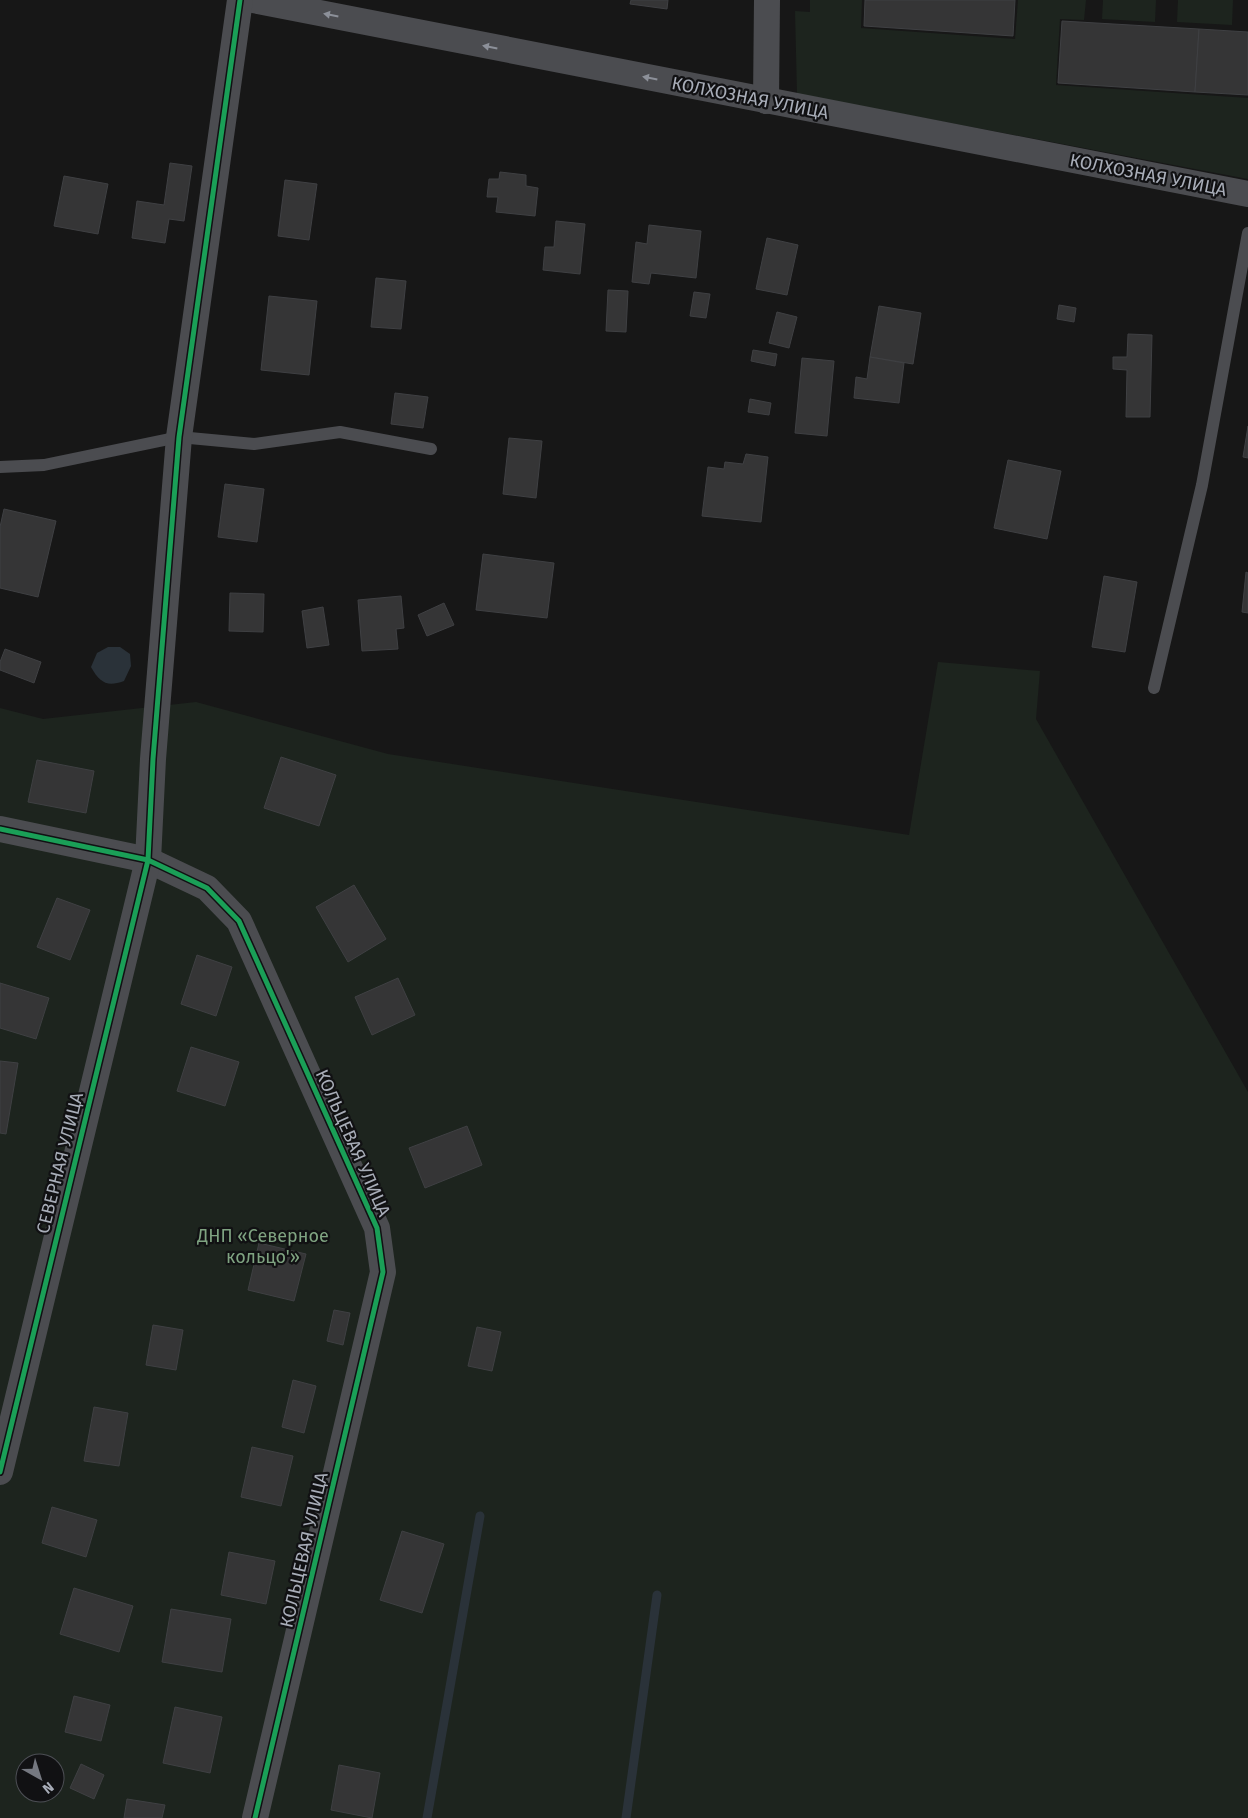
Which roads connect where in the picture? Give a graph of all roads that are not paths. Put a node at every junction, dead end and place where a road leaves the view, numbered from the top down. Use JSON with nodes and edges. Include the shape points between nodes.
{"nodes":[{"id":1,"x":240,"y":0,"type":"edge"},
{"id":2,"x":253,"y":0,"type":"edge"},
{"id":3,"x":767,"y":0,"type":"edge"},
{"id":4,"x":766,"y":101,"type":"junction"},
{"id":5,"x":1248,"y":194,"type":"edge"},
{"id":6,"x":1248,"y":233,"type":"edge"},
{"id":7,"x":179,"y":437,"type":"junction"},
{"id":8,"x":432,"y":449,"type":"dead end"},
{"id":9,"x":0,"y":467,"type":"edge"},
{"id":10,"x":1154,"y":688,"type":"dead end"},
{"id":11,"x":0,"y":829,"type":"edge"},
{"id":12,"x":148,"y":860,"type":"junction"},
{"id":13,"x":0,"y":1472,"type":"edge"},
{"id":14,"x":255,"y":1818,"type":"edge"}],
"edges":[{"from":1,"to":7,"type":"street","name":"СЕВЕРНАЯ УЛИЦА"},
{"from":4,"to":2,"type":"street","name":"КОЛХОЗНАЯ УЛИЦА","one_way":true},
{"from":3,"to":4,"type":"street"},
{"from":4,"to":5,"type":"street","name":"КОЛХОЗНАЯ УЛИЦА"},
{"from":6,"to":10,"type":"lane","via":[[1202,486]]},
{"from":7,"to":8,"type":"lane","via":[[254,444],[340,432]]},
{"from":7,"to":9,"type":"lane","via":[[44,465]]},
{"from":7,"to":12,"type":"street","name":"СЕВЕРНАЯ УЛИЦА"},
{"from":11,"to":12,"type":"street","name":"КОЛЬЦЕВАЯ УЛИЦА"},
{"from":12,"to":13,"type":"street","name":"СЕВЕРНАЯ УЛИЦА"},
{"from":12,"to":14,"type":"street","name":"КОЛЬЦЕВАЯ УЛИЦА","via":[[207,888],[239,921],[376,1228],[383,1272]]}]}
